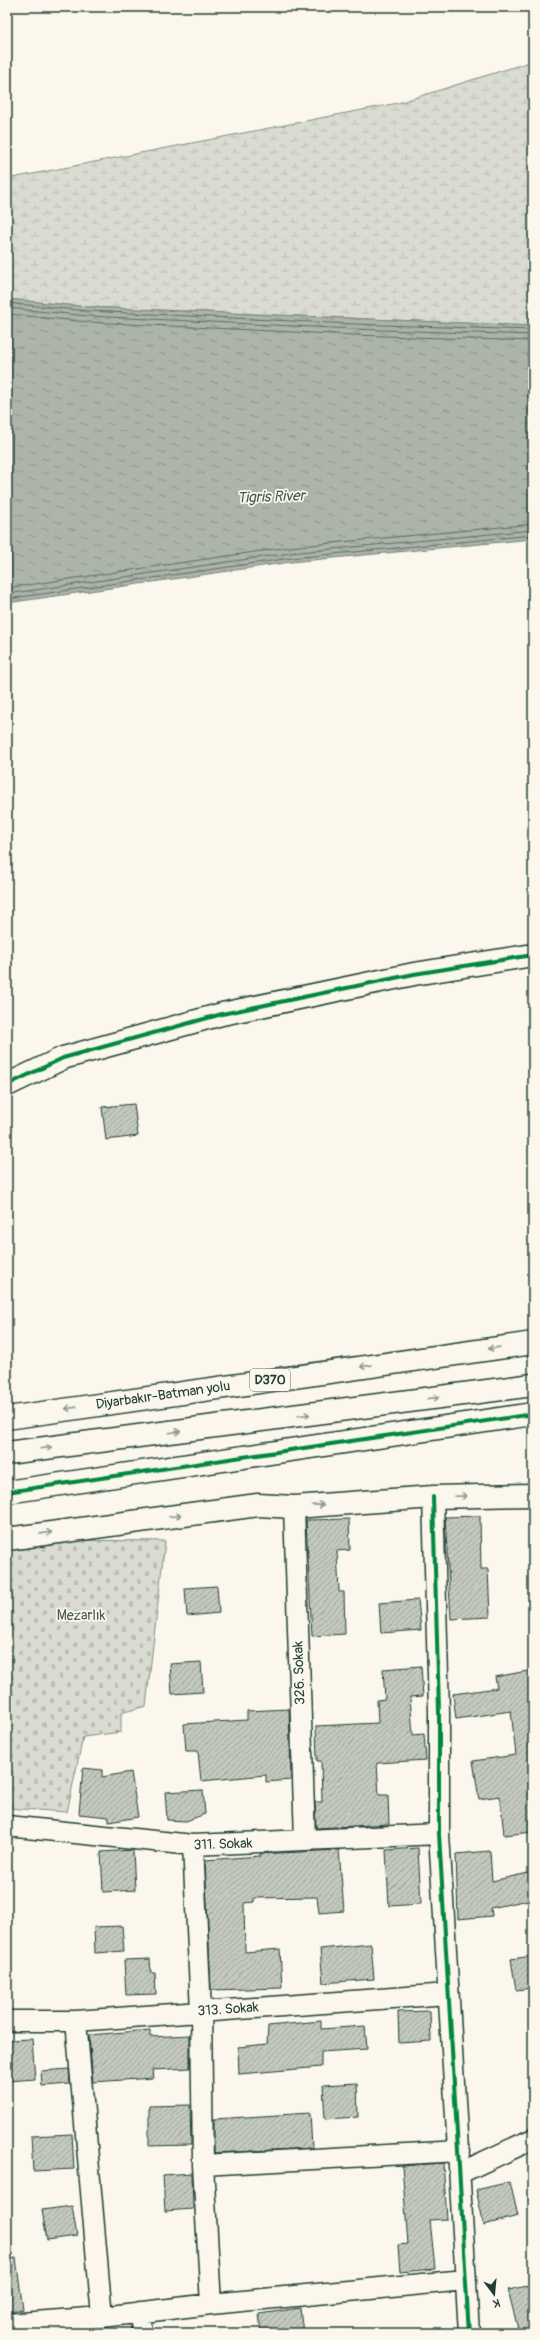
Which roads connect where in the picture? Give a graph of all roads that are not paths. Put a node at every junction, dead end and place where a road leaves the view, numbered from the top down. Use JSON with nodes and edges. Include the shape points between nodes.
{"nodes":[{"id":1,"x":533,"y":955,"type":"edge"},
{"id":2,"x":7,"y":1085,"type":"edge"},
{"id":3,"x":533,"y":1343,"type":"edge"},
{"id":4,"x":533,"y":1385,"type":"edge"},
{"id":5,"x":533,"y":1414,"type":"edge"},
{"id":6,"x":7,"y":1418,"type":"edge"},
{"id":7,"x":7,"y":1453,"type":"edge"},
{"id":8,"x":7,"y":1492,"type":"edge"},
{"id":9,"x":533,"y":1495,"type":"edge"},
{"id":10,"x":433,"y":1497,"type":"junction"},
{"id":11,"x":294,"y":1506,"type":"junction"},
{"id":12,"x":7,"y":1538,"type":"edge"},
{"id":13,"x":7,"y":1826,"type":"edge"},
{"id":14,"x":439,"y":1834,"type":"junction"},
{"id":15,"x":305,"y":1840,"type":"junction"},
{"id":16,"x":193,"y":1846,"type":"junction"},
{"id":17,"x":448,"y":1994,"type":"junction"},
{"id":18,"x":200,"y":2011,"type":"junction"},
{"id":19,"x":7,"y":2021,"type":"edge"},
{"id":20,"x":76,"y":2021,"type":"junction"},
{"id":21,"x":533,"y":2139,"type":"edge"},
{"id":22,"x":460,"y":2151,"type":"junction"},
{"id":23,"x":203,"y":2165,"type":"junction"},
{"id":24,"x":460,"y":2173,"type":"junction"},
{"id":25,"x":465,"y":2280,"type":"junction"},
{"id":26,"x":211,"y":2304,"type":"junction"},
{"id":27,"x":140,"y":2312,"type":"junction"},
{"id":28,"x":102,"y":2317,"type":"junction"},
{"id":29,"x":7,"y":2324,"type":"edge"},
{"id":30,"x":142,"y":2333,"type":"edge"},
{"id":31,"x":469,"y":2333,"type":"edge"}],
"edges":[{"from":1,"to":2,"type":"main road","via":[[414,974],[222,1014],[63,1058]]},
{"from":3,"to":6,"type":"main road","name":"Diyarbakır-Batman yolu","number":"D370","one_way":true},
{"from":7,"to":4,"type":"main road","one_way":true},
{"from":5,"to":8,"type":"main road"},
{"from":10,"to":9,"type":"main road","one_way":true},
{"from":11,"to":10,"type":"main road","one_way":true},
{"from":10,"to":14,"type":"street","via":[[439,1711]]},
{"from":12,"to":11,"type":"main road","one_way":true,"via":[[258,1505]]},
{"from":11,"to":15,"type":"street","name":"326. Sokak"},
{"from":13,"to":16,"type":"street","name":"311. Sokak"},
{"from":14,"to":15,"type":"street","name":"311. Sokak"},
{"from":14,"to":17,"type":"street"},
{"from":15,"to":16,"type":"street","name":"311. Sokak"},
{"from":16,"to":18,"type":"street"},
{"from":17,"to":18,"type":"street","name":"313. Sokak"},
{"from":17,"to":22,"type":"street"},
{"from":18,"to":20,"type":"street","name":"313. Sokak"},
{"from":18,"to":23,"type":"street"},
{"from":19,"to":20,"type":"street","name":"313. Sokak"},
{"from":20,"to":28,"type":"street"},
{"from":21,"to":24,"type":"street"},
{"from":22,"to":23,"type":"street"},
{"from":22,"to":24,"type":"street"},
{"from":23,"to":26,"type":"street"},
{"from":24,"to":25,"type":"street"},
{"from":25,"to":26,"type":"street"},
{"from":25,"to":31,"type":"street"},
{"from":26,"to":27,"type":"street"},
{"from":27,"to":28,"type":"street"},
{"from":27,"to":30,"type":"street"},
{"from":28,"to":29,"type":"street"}]}
